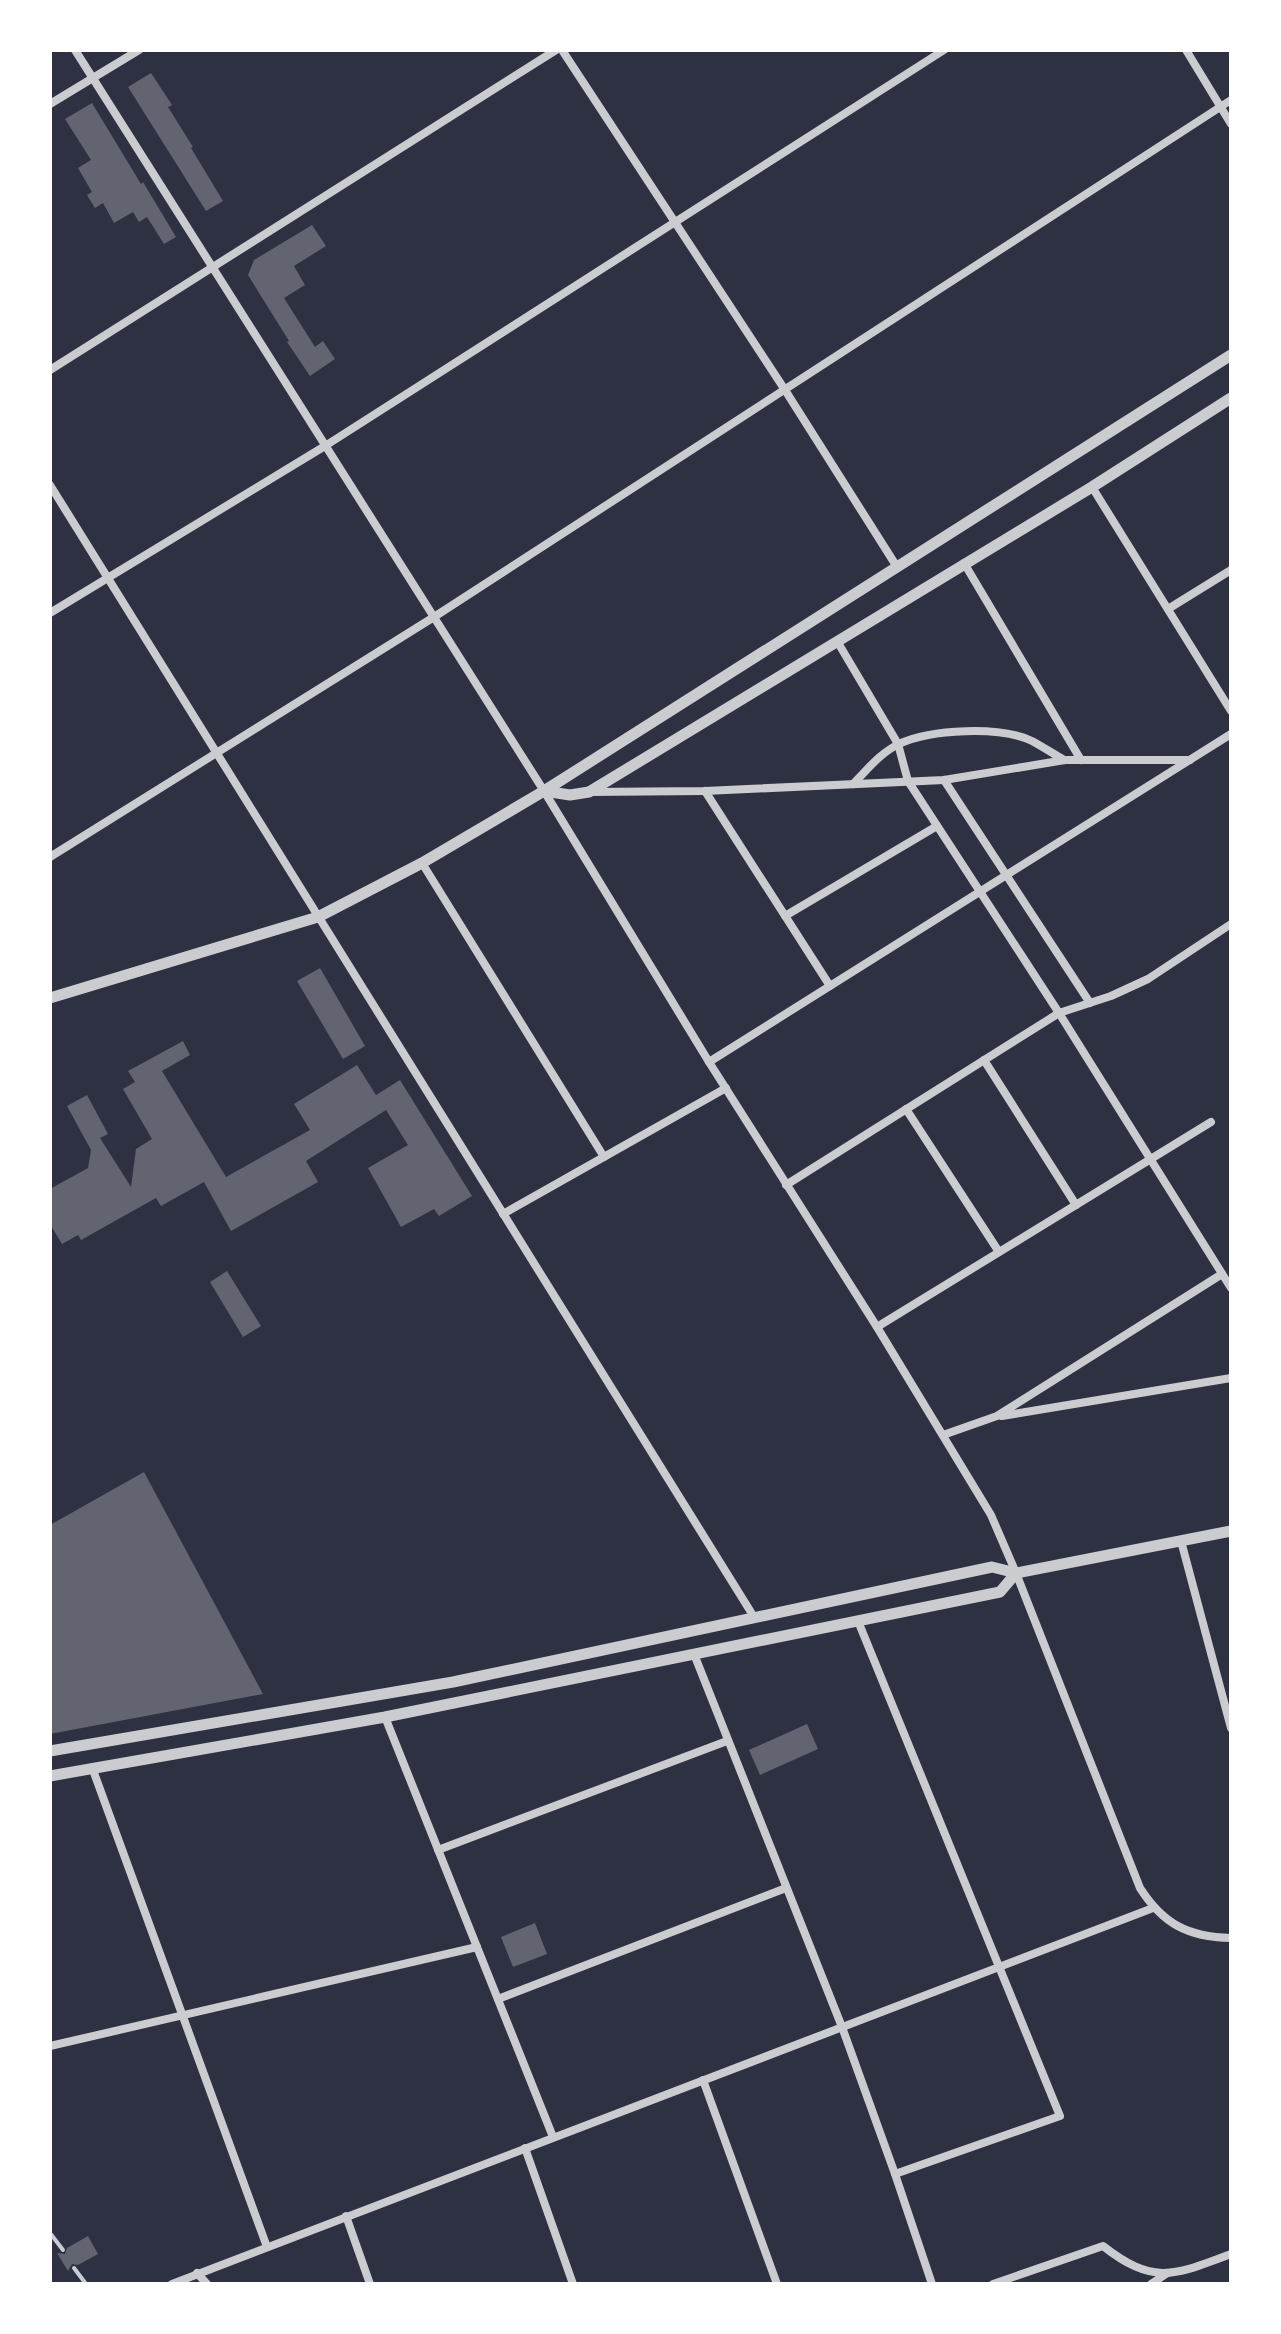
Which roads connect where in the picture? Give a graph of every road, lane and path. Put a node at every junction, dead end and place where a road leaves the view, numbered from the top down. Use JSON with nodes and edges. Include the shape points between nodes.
{"nodes":[{"id":1,"x":75,"y":50,"type":"edge"},
{"id":2,"x":139,"y":50,"type":"edge"},
{"id":3,"x":559,"y":50,"type":"edge"},
{"id":4,"x":944,"y":50,"type":"edge"},
{"id":5,"x":1186,"y":50,"type":"edge"},
{"id":6,"x":93,"y":78,"type":"junction"},
{"id":7,"x":1231,"y":100,"type":"edge"},
{"id":8,"x":50,"y":104,"type":"edge"},
{"id":9,"x":1220,"y":107,"type":"junction"},
{"id":10,"x":1231,"y":124,"type":"edge"},
{"id":11,"x":675,"y":222,"type":"junction"},
{"id":12,"x":212,"y":267,"type":"junction"},
{"id":13,"x":1231,"y":355,"type":"edge"},
{"id":14,"x":50,"y":370,"type":"edge"},
{"id":15,"x":785,"y":390,"type":"junction"},
{"id":16,"x":1231,"y":398,"type":"edge"},
{"id":17,"x":325,"y":446,"type":"junction"},
{"id":18,"x":50,"y":485,"type":"edge"},
{"id":19,"x":1092,"y":487,"type":"junction"},
{"id":20,"x":964,"y":563,"type":"junction"},
{"id":21,"x":897,"y":567,"type":"junction"},
{"id":22,"x":1231,"y":570,"type":"edge"},
{"id":23,"x":107,"y":577,"type":"junction"},
{"id":24,"x":1168,"y":609,"type":"junction"},
{"id":25,"x":50,"y":613,"type":"edge"},
{"id":26,"x":434,"y":617,"type":"junction"},
{"id":27,"x":837,"y":641,"type":"junction"},
{"id":28,"x":1231,"y":711,"type":"edge"},
{"id":29,"x":1231,"y":734,"type":"edge"},
{"id":30,"x":898,"y":744,"type":"junction"},
{"id":31,"x":216,"y":752,"type":"junction"},
{"id":32,"x":1065,"y":760,"type":"junction"},
{"id":33,"x":1081,"y":760,"type":"junction"},
{"id":34,"x":1190,"y":760,"type":"junction"},
{"id":35,"x":944,"y":780,"type":"junction"},
{"id":36,"x":908,"y":781,"type":"junction"},
{"id":37,"x":853,"y":784,"type":"junction"},
{"id":38,"x":544,"y":791,"type":"junction"},
{"id":39,"x":705,"y":791,"type":"junction"},
{"id":40,"x":589,"y":792,"type":"junction"},
{"id":41,"x":937,"y":826,"type":"junction"},
{"id":42,"x":50,"y":857,"type":"edge"},
{"id":43,"x":422,"y":863,"type":"junction"},
{"id":44,"x":1006,"y":875,"type":"junction"},
{"id":45,"x":980,"y":891,"type":"junction"},
{"id":46,"x":785,"y":916,"type":"junction"},
{"id":47,"x":318,"y":917,"type":"junction"},
{"id":48,"x":1231,"y":924,"type":"edge"},
{"id":49,"x":830,"y":986,"type":"junction"},
{"id":50,"x":50,"y":998,"type":"edge"},
{"id":51,"x":1090,"y":1003,"type":"junction"},
{"id":52,"x":1059,"y":1013,"type":"junction"},
{"id":53,"x":984,"y":1060,"type":"junction"},
{"id":54,"x":709,"y":1062,"type":"junction"},
{"id":55,"x":726,"y":1088,"type":"junction"},
{"id":56,"x":906,"y":1109,"type":"junction"},
{"id":57,"x":1211,"y":1122,"type":"dead end"},
{"id":58,"x":604,"y":1157,"type":"junction"},
{"id":59,"x":1149,"y":1160,"type":"junction"},
{"id":60,"x":786,"y":1185,"type":"junction"},
{"id":61,"x":1076,"y":1205,"type":"junction"},
{"id":62,"x":503,"y":1214,"type":"junction"},
{"id":63,"x":999,"y":1252,"type":"junction"},
{"id":64,"x":1222,"y":1274,"type":"junction"},
{"id":65,"x":1231,"y":1288,"type":"edge"},
{"id":66,"x":877,"y":1327,"type":"junction"},
{"id":67,"x":1231,"y":1378,"type":"edge"},
{"id":68,"x":997,"y":1416,"type":"junction"},
{"id":69,"x":943,"y":1435,"type":"junction"},
{"id":70,"x":1231,"y":1531,"type":"edge"},
{"id":71,"x":1181,"y":1541,"type":"junction"},
{"id":72,"x":1016,"y":1573,"type":"junction"},
{"id":73,"x":754,"y":1617,"type":"junction"},
{"id":74,"x":858,"y":1621,"type":"junction"},
{"id":75,"x":694,"y":1654,"type":"junction"},
{"id":76,"x":385,"y":1717,"type":"junction"},
{"id":77,"x":1231,"y":1728,"type":"edge"},
{"id":78,"x":727,"y":1741,"type":"junction"},
{"id":79,"x":50,"y":1751,"type":"edge"},
{"id":80,"x":93,"y":1770,"type":"junction"},
{"id":81,"x":50,"y":1776,"type":"edge"},
{"id":82,"x":438,"y":1850,"type":"junction"},
{"id":83,"x":786,"y":1888,"type":"junction"},
{"id":84,"x":1153,"y":1908,"type":"junction"},
{"id":85,"x":1231,"y":1938,"type":"edge"},
{"id":86,"x":477,"y":1947,"type":"junction"},
{"id":87,"x":999,"y":1967,"type":"junction"},
{"id":88,"x":498,"y":1999,"type":"junction"},
{"id":89,"x":183,"y":2014,"type":"junction"},
{"id":90,"x":842,"y":2027,"type":"junction"},
{"id":91,"x":50,"y":2046,"type":"edge"},
{"id":92,"x":703,"y":2080,"type":"junction"},
{"id":93,"x":553,"y":2137,"type":"junction"},
{"id":94,"x":525,"y":2148,"type":"junction"},
{"id":95,"x":895,"y":2174,"type":"junction"},
{"id":96,"x":346,"y":2216,"type":"junction"},
{"id":97,"x":50,"y":2233,"type":"edge"},
{"id":98,"x":267,"y":2247,"type":"junction"},
{"id":99,"x":63,"y":2250,"type":"dead end"},
{"id":100,"x":1231,"y":2254,"type":"edge"},
{"id":101,"x":74,"y":2268,"type":"dead end"},
{"id":102,"x":197,"y":2273,"type":"junction"},
{"id":103,"x":1166,"y":2274,"type":"junction"},
{"id":104,"x":86,"y":2284,"type":"edge"},
{"id":105,"x":172,"y":2284,"type":"edge"},
{"id":106,"x":207,"y":2284,"type":"edge"},
{"id":107,"x":370,"y":2284,"type":"edge"},
{"id":108,"x":573,"y":2284,"type":"edge"},
{"id":109,"x":777,"y":2284,"type":"edge"},
{"id":110,"x":932,"y":2284,"type":"edge"},
{"id":111,"x":993,"y":2284,"type":"edge"},
{"id":112,"x":1151,"y":2284,"type":"edge"}],
"edges":[{"from":1,"to":6,"type":"street"},
{"from":2,"to":6,"type":"street"},
{"from":3,"to":11,"type":"street"},
{"from":3,"to":12,"type":"street"},
{"from":4,"to":11,"type":"street"},
{"from":5,"to":9,"type":"street"},
{"from":6,"to":8,"type":"street"},
{"from":6,"to":12,"type":"street"},
{"from":7,"to":9,"type":"street"},
{"from":9,"to":10,"type":"street"},
{"from":9,"to":15,"type":"street"},
{"from":11,"to":15,"type":"street"},
{"from":11,"to":17,"type":"street"},
{"from":12,"to":14,"type":"street"},
{"from":12,"to":17,"type":"street"},
{"from":13,"to":21,"type":"street"},
{"from":15,"to":21,"type":"street"},
{"from":15,"to":26,"type":"street"},
{"from":16,"to":19,"type":"street"},
{"from":17,"to":23,"type":"street"},
{"from":17,"to":26,"type":"street"},
{"from":18,"to":23,"type":"street"},
{"from":19,"to":20,"type":"street"},
{"from":19,"to":24,"type":"street"},
{"from":20,"to":27,"type":"street"},
{"from":20,"to":33,"type":"street"},
{"from":21,"to":38,"type":"street"},
{"from":22,"to":24,"type":"street"},
{"from":23,"to":25,"type":"street"},
{"from":23,"to":31,"type":"street"},
{"from":24,"to":28,"type":"street"},
{"from":26,"to":31,"type":"street"},
{"from":26,"to":38,"type":"street"},
{"from":27,"to":30,"type":"street"},
{"from":27,"to":40,"type":"street"},
{"from":29,"to":34,"type":"street"},
{"from":30,"to":32,"type":"street","via":[[954,732],[998,733],[1030,740]]},
{"from":30,"to":36,"type":"street"},
{"from":30,"to":37,"type":"street"},
{"from":31,"to":42,"type":"street"},
{"from":31,"to":47,"type":"street"},
{"from":32,"to":33,"type":"street"},
{"from":32,"to":35,"type":"street"},
{"from":33,"to":34,"type":"street"},
{"from":34,"to":44,"type":"street"},
{"from":35,"to":36,"type":"street"},
{"from":35,"to":44,"type":"street"},
{"from":36,"to":37,"type":"street"},
{"from":36,"to":41,"type":"street"},
{"from":37,"to":39,"type":"street"},
{"from":38,"to":40,"type":"street"},
{"from":38,"to":43,"type":"street"},
{"from":38,"to":54,"type":"street"},
{"from":39,"to":40,"type":"street"},
{"from":39,"to":46,"type":"street"},
{"from":41,"to":45,"type":"street"},
{"from":41,"to":46,"type":"street"},
{"from":43,"to":47,"type":"street"},
{"from":43,"to":58,"type":"street"},
{"from":44,"to":45,"type":"street"},
{"from":44,"to":51,"type":"street"},
{"from":45,"to":49,"type":"street"},
{"from":45,"to":52,"type":"street"},
{"from":46,"to":49,"type":"street"},
{"from":47,"to":50,"type":"street"},
{"from":47,"to":62,"type":"street"},
{"from":48,"to":51,"type":"street","via":[[1148,979]]},
{"from":49,"to":54,"type":"street"},
{"from":51,"to":52,"type":"street"},
{"from":52,"to":53,"type":"street"},
{"from":52,"to":59,"type":"street"},
{"from":53,"to":56,"type":"street"},
{"from":53,"to":61,"type":"street"},
{"from":54,"to":55,"type":"street"},
{"from":55,"to":58,"type":"street"},
{"from":55,"to":60,"type":"street"},
{"from":56,"to":60,"type":"street"},
{"from":56,"to":63,"type":"street"},
{"from":57,"to":59,"type":"street"},
{"from":58,"to":62,"type":"street"},
{"from":59,"to":61,"type":"street"},
{"from":59,"to":64,"type":"street"},
{"from":60,"to":66,"type":"street"},
{"from":61,"to":63,"type":"street"},
{"from":62,"to":73,"type":"street"},
{"from":63,"to":66,"type":"street"},
{"from":64,"to":65,"type":"street"},
{"from":64,"to":68,"type":"street"},
{"from":66,"to":69,"type":"street"},
{"from":67,"to":68,"type":"street"},
{"from":68,"to":69,"type":"street"},
{"from":69,"to":72,"type":"street","via":[[991,1515]]},
{"from":70,"to":71,"type":"street"},
{"from":71,"to":72,"type":"street"},
{"from":71,"to":77,"type":"street"},
{"from":72,"to":73,"type":"street","via":[[992,1567]]},
{"from":72,"to":74,"type":"street","via":[[1000,1592]]},
{"from":72,"to":84,"type":"street","via":[[1140,1888]]},
{"from":73,"to":79,"type":"street","via":[[453,1682]]},
{"from":74,"to":75,"type":"street"},
{"from":74,"to":87,"type":"street"},
{"from":75,"to":76,"type":"street"},
{"from":75,"to":78,"type":"street"},
{"from":76,"to":80,"type":"street"},
{"from":76,"to":82,"type":"street"},
{"from":78,"to":82,"type":"street"},
{"from":78,"to":83,"type":"street"},
{"from":80,"to":81,"type":"street"},
{"from":80,"to":89,"type":"street"},
{"from":82,"to":86,"type":"street"},
{"from":83,"to":88,"type":"street"},
{"from":83,"to":90,"type":"street"},
{"from":84,"to":85,"type":"street","via":[[1196,1935]]},
{"from":84,"to":87,"type":"street"},
{"from":86,"to":88,"type":"street"},
{"from":86,"to":89,"type":"street"},
{"from":87,"to":90,"type":"street"},
{"from":87,"to":95,"type":"street","via":[[1060,2116]]},
{"from":88,"to":93,"type":"street"},
{"from":89,"to":91,"type":"street"},
{"from":89,"to":98,"type":"street"},
{"from":90,"to":92,"type":"street"},
{"from":90,"to":95,"type":"street"},
{"from":92,"to":93,"type":"street"},
{"from":92,"to":109,"type":"street"},
{"from":93,"to":94,"type":"street"},
{"from":94,"to":96,"type":"street"},
{"from":94,"to":108,"type":"street"},
{"from":95,"to":110,"type":"street"},
{"from":96,"to":98,"type":"street"},
{"from":96,"to":107,"type":"street"},
{"from":97,"to":99,"type":"lane"},
{"from":98,"to":102,"type":"street"},
{"from":100,"to":103,"type":"street"},
{"from":101,"to":104,"type":"lane"},
{"from":102,"to":105,"type":"street"},
{"from":102,"to":106,"type":"street"},
{"from":103,"to":111,"type":"street","via":[[1141,2269],[1103,2246]]},
{"from":103,"to":112,"type":"street"}]}
